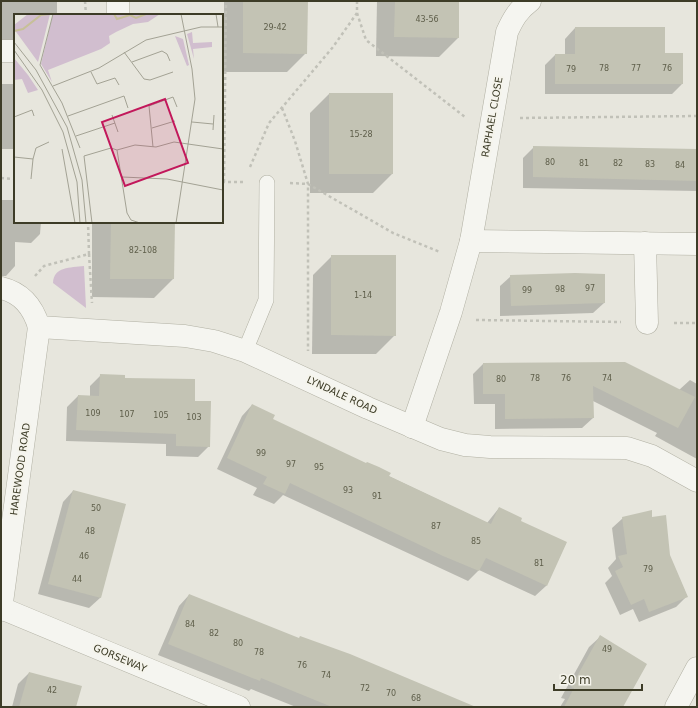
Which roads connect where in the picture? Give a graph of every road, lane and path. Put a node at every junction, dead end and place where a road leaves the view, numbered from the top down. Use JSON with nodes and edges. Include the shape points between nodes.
{"nodes":[{"id":1,"x":85,"y":1,"type":"edge"},
{"id":2,"x":118,"y":1,"type":"edge"},
{"id":3,"x":226,"y":1,"type":"edge"},
{"id":4,"x":357,"y":1,"type":"edge"},
{"id":5,"x":530,"y":1,"type":"edge"},
{"id":6,"x":357,"y":13,"type":"junction"},
{"id":7,"x":86,"y":14,"type":"edge"},
{"id":8,"x":118,"y":14,"type":"edge"},
{"id":9,"x":1,"y":51,"type":"edge"},
{"id":10,"x":14,"y":51,"type":"edge"},
{"id":11,"x":282,"y":108,"type":"junction"},
{"id":12,"x":697,"y":116,"type":"edge"},
{"id":13,"x":492,"y":118,"type":"junction"},
{"id":14,"x":249,"y":168,"type":"dead end"},
{"id":15,"x":246,"y":175,"type":"dead end"},
{"id":16,"x":1,"y":178,"type":"edge"},
{"id":17,"x":14,"y":179,"type":"edge"},
{"id":18,"x":223,"y":182,"type":"edge"},
{"id":19,"x":244,"y":182,"type":"junction"},
{"id":20,"x":267,"y":182,"type":"junction"},
{"id":21,"x":308,"y":184,"type":"junction"},
{"id":22,"x":88,"y":223,"type":"edge"},
{"id":23,"x":646,"y":243,"type":"junction"},
{"id":24,"x":697,"y":244,"type":"edge"},
{"id":25,"x":468,"y":250,"type":"junction"},
{"id":26,"x":89,"y":254,"type":"junction"},
{"id":27,"x":10,"y":291,"type":"edge"},
{"id":28,"x":451,"y":312,"type":"junction"},
{"id":29,"x":647,"y":323,"type":"junction"},
{"id":30,"x":697,"y":323,"type":"edge"},
{"id":31,"x":39,"y":327,"type":"junction"},
{"id":32,"x":94,"y":330,"type":"junction"},
{"id":33,"x":245,"y":350,"type":"junction"},
{"id":34,"x":298,"y":375,"type":"junction"},
{"id":35,"x":412,"y":427,"type":"junction"},
{"id":36,"x":697,"y":481,"type":"edge"},
{"id":37,"x":1,"y":609,"type":"edge"},
{"id":38,"x":697,"y":668,"type":"edge"},
{"id":39,"x":239,"y":707,"type":"edge"},
{"id":40,"x":676,"y":707,"type":"edge"}],
"edges":[{"from":1,"to":7,"type":"path"},
{"from":2,"to":8,"type":"street"},
{"from":3,"to":18,"type":"path"},
{"from":4,"to":6,"type":"path"},
{"from":5,"to":13,"type":"street","name":"RAPHAEL CLOSE","via":[[520,8],[507,32]]},
{"from":6,"to":11,"type":"path","via":[[333,47]]},
{"from":6,"to":13,"type":"path","via":[[366,40],[467,119]]},
{"from":9,"to":10,"type":"street"},
{"from":11,"to":14,"type":"path","via":[[269,122]]},
{"from":11,"to":21,"type":"path"},
{"from":12,"to":13,"type":"path"},
{"from":13,"to":25,"type":"street","name":"RAPHAEL CLOSE"},
{"from":15,"to":19,"type":"path"},
{"from":16,"to":17,"type":"path"},
{"from":18,"to":19,"type":"path"},
{"from":19,"to":20,"type":"path"},
{"from":20,"to":21,"type":"path"},
{"from":20,"to":33,"type":"lane","via":[[266,300]]},
{"from":21,"to":25,"type":"path","via":[[393,233],[439,252]]},
{"from":21,"to":34,"type":"path","via":[[308,357]]},
{"from":22,"to":26,"type":"path"},
{"from":23,"to":24,"type":"street"},
{"from":23,"to":25,"type":"street"},
{"from":23,"to":29,"type":"street"},
{"from":25,"to":28,"type":"street","name":"RAPHAEL CLOSE"},
{"from":26,"to":27,"type":"path","via":[[44,266]]},
{"from":26,"to":32,"type":"path"},
{"from":27,"to":31,"type":"street","via":[[31,305]]},
{"from":28,"to":29,"type":"path","via":[[474,320]]},
{"from":28,"to":35,"type":"street","name":"RAPHAEL CLOSE"},
{"from":29,"to":30,"type":"path"},
{"from":31,"to":32,"type":"street","name":"LYNDALE ROAD"},
{"from":31,"to":37,"type":"street","name":"HAREWOOD ROAD"},
{"from":32,"to":33,"type":"street","name":"LYNDALE ROAD","via":[[185,336]]},
{"from":33,"to":34,"type":"street","name":"LYNDALE ROAD"},
{"from":34,"to":35,"type":"street","name":"LYNDALE ROAD"},
{"from":35,"to":36,"type":"street","name":"LYNDALE ROAD","via":[[441,439],[465,445],[627,448],[652,456]]},
{"from":37,"to":39,"type":"street","name":"GORSEWAY"},
{"from":38,"to":40,"type":"street"}]}
